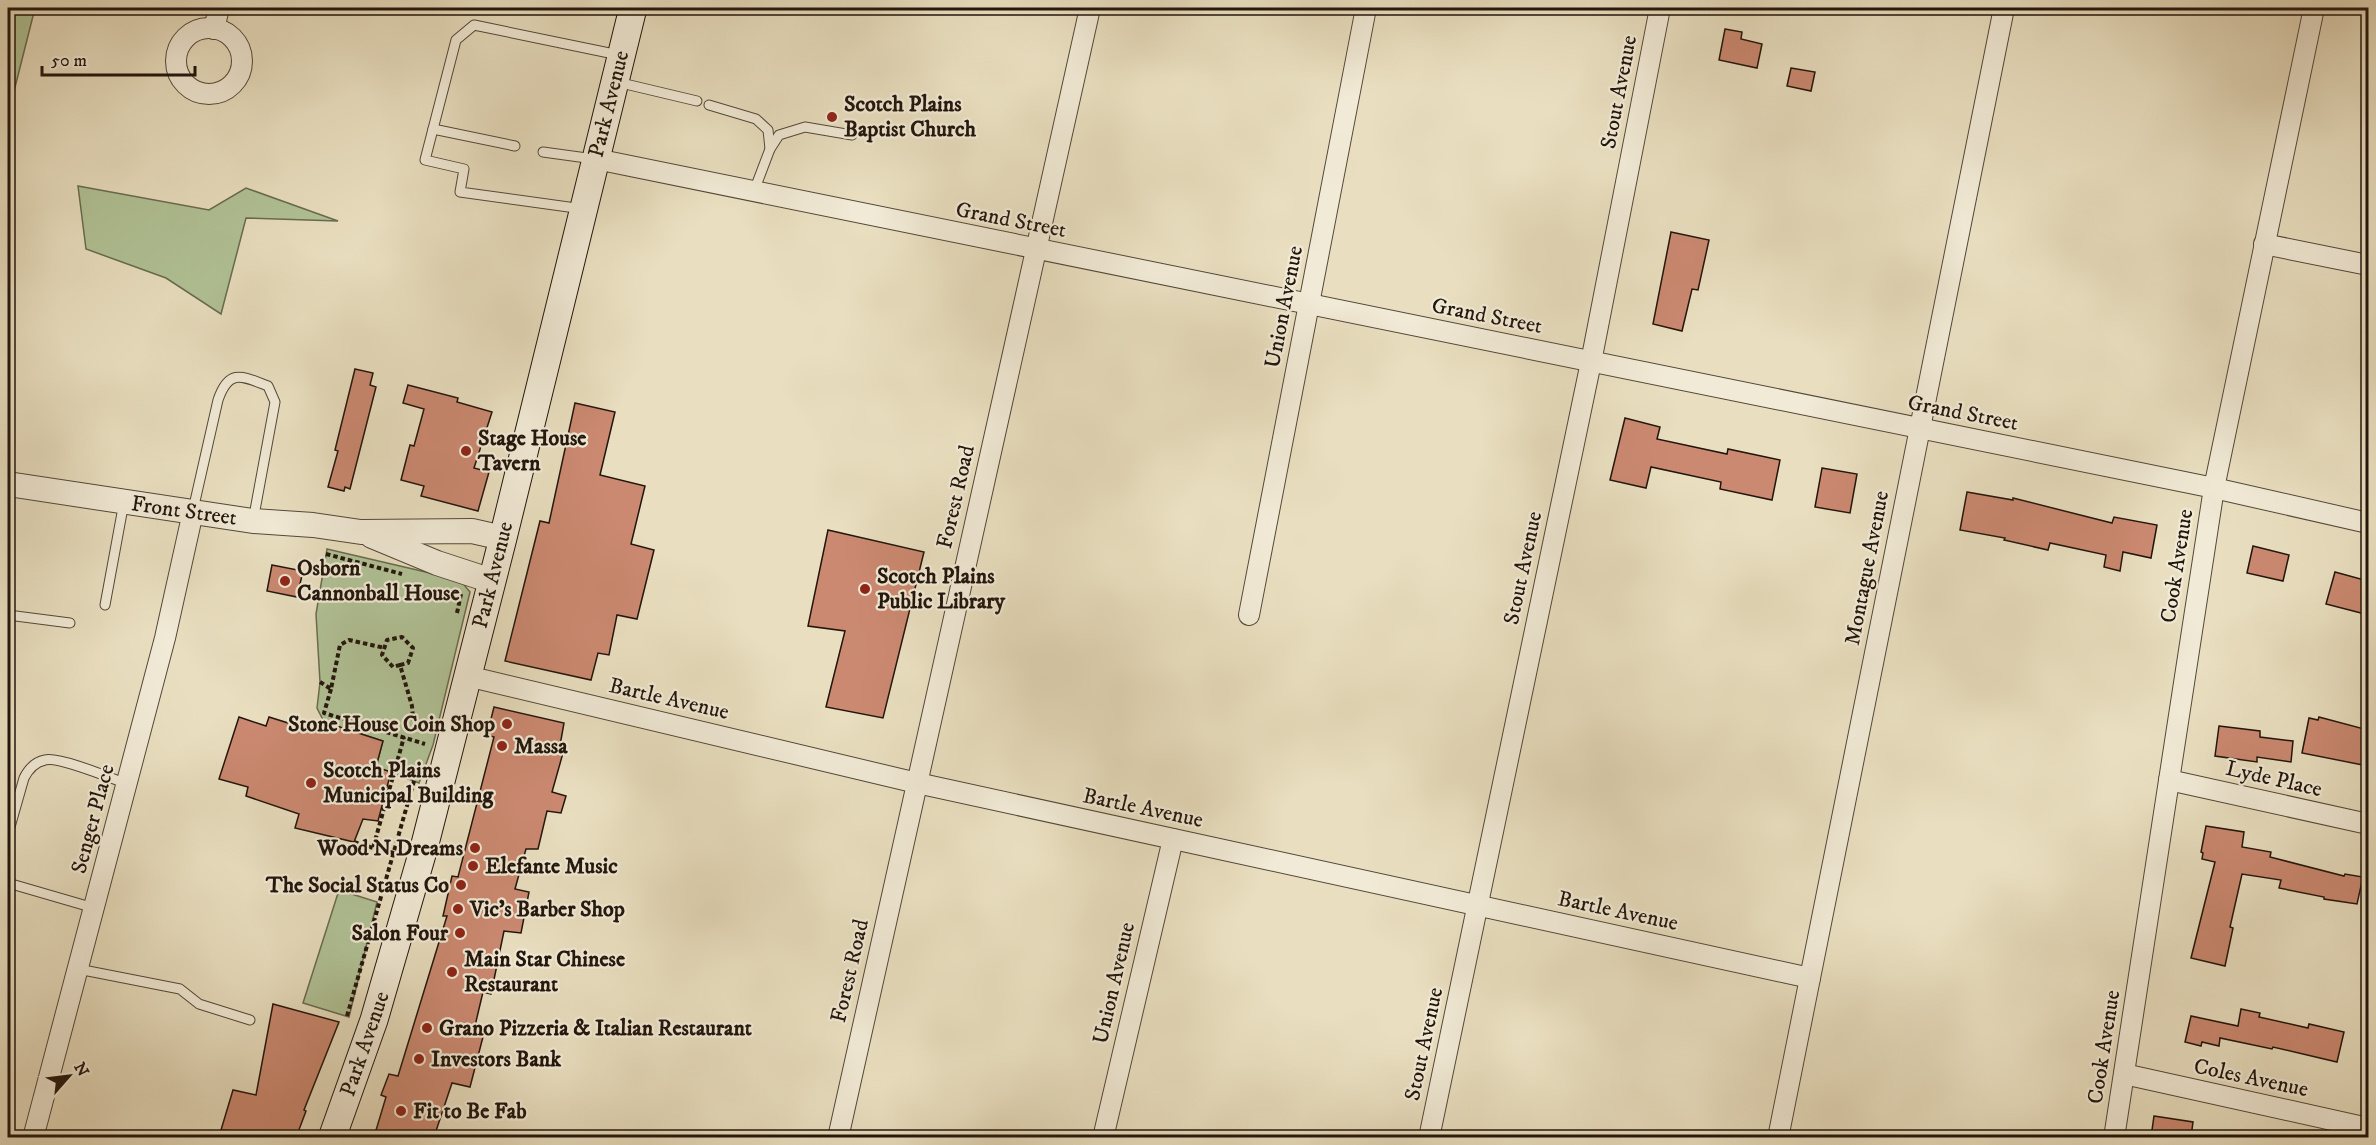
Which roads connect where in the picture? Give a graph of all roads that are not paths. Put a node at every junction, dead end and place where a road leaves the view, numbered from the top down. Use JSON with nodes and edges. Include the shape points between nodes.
{"nodes":[{"id":1,"x":219,"y":8,"type":"edge"},
{"id":2,"x":633,"y":8,"type":"edge"},
{"id":3,"x":1090,"y":8,"type":"edge"},
{"id":4,"x":1366,"y":8,"type":"edge"},
{"id":5,"x":1660,"y":8,"type":"edge"},
{"id":6,"x":2004,"y":8,"type":"edge"},
{"id":7,"x":2314,"y":8,"type":"edge"},
{"id":8,"x":214,"y":28,"type":"dead end"},
{"id":9,"x":621,"y":55,"type":"junction"},
{"id":10,"x":614,"y":81,"type":"junction"},
{"id":11,"x":697,"y":102,"type":"dead end"},
{"id":12,"x":709,"y":105,"type":"dead end"},
{"id":13,"x":434,"y":129,"type":"junction"},
{"id":14,"x":852,"y":135,"type":"dead end"},
{"id":15,"x":515,"y":146,"type":"dead end"},
{"id":16,"x":770,"y":149,"type":"junction"},
{"id":17,"x":543,"y":152,"type":"dead end"},
{"id":18,"x":596,"y":159,"type":"junction"},
{"id":19,"x":754,"y":191,"type":"junction"},
{"id":20,"x":584,"y":209,"type":"junction"},
{"id":21,"x":2264,"y":244,"type":"junction"},
{"id":22,"x":1036,"y":249,"type":"junction"},
{"id":23,"x":2368,"y":265,"type":"edge"},
{"id":24,"x":1309,"y":305,"type":"junction"},
{"id":25,"x":1591,"y":362,"type":"junction"},
{"id":26,"x":1920,"y":429,"type":"junction"},
{"id":27,"x":8,"y":484,"type":"edge"},
{"id":28,"x":2214,"y":488,"type":"junction"},
{"id":29,"x":124,"y":502,"type":"junction"},
{"id":30,"x":193,"y":512,"type":"junction"},
{"id":31,"x":253,"y":521,"type":"junction"},
{"id":32,"x":2368,"y":523,"type":"edge"},
{"id":33,"x":361,"y":532,"type":"junction"},
{"id":34,"x":503,"y":538,"type":"junction"},
{"id":35,"x":492,"y":580,"type":"junction"},
{"id":36,"x":105,"y":605,"type":"dead end"},
{"id":37,"x":8,"y":615,"type":"edge"},
{"id":38,"x":1249,"y":615,"type":"dead end"},
{"id":39,"x":70,"y":623,"type":"dead end"},
{"id":40,"x":467,"y":676,"type":"junction"},
{"id":41,"x":2169,"y":780,"type":"junction"},
{"id":42,"x":917,"y":783,"type":"junction"},
{"id":43,"x":127,"y":784,"type":"junction"},
{"id":44,"x":2368,"y":824,"type":"edge"},
{"id":45,"x":8,"y":834,"type":"edge"},
{"id":46,"x":1173,"y":839,"type":"junction"},
{"id":47,"x":8,"y":883,"type":"edge"},
{"id":48,"x":1477,"y":905,"type":"junction"},
{"id":49,"x":94,"y":908,"type":"junction"},
{"id":50,"x":78,"y":969,"type":"junction"},
{"id":51,"x":1810,"y":978,"type":"junction"},
{"id":52,"x":250,"y":1020,"type":"dead end"},
{"id":53,"x":2124,"y":1074,"type":"junction"},
{"id":54,"x":2368,"y":1128,"type":"edge"},
{"id":55,"x":33,"y":1137,"type":"edge"},
{"id":56,"x":332,"y":1137,"type":"edge"},
{"id":57,"x":838,"y":1137,"type":"edge"},
{"id":58,"x":1103,"y":1137,"type":"edge"},
{"id":59,"x":1429,"y":1137,"type":"edge"},
{"id":60,"x":1778,"y":1137,"type":"edge"},
{"id":61,"x":2114,"y":1137,"type":"edge"}],
"edges":[{"from":1,"to":8,"type":"street"},
{"from":2,"to":9,"type":"main road","name":"Park Avenue"},
{"from":3,"to":22,"type":"street","name":"Forest Road"},
{"from":4,"to":24,"type":"street","name":"Union Avenue"},
{"from":5,"to":25,"type":"street","name":"Stout Avenue"},
{"from":6,"to":26,"type":"street","name":"Montague Avenue"},
{"from":7,"to":21,"type":"street","name":"Cook Avenue"},
{"from":9,"to":10,"type":"main road","name":"Park Avenue"},
{"from":9,"to":13,"type":"lane","via":[[474,25],[456,40]]},
{"from":10,"to":11,"type":"lane"},
{"from":10,"to":18,"type":"main road","name":"Park Avenue"},
{"from":12,"to":16,"type":"lane","via":[[756,119],[768,130]]},
{"from":13,"to":15,"type":"lane"},
{"from":13,"to":20,"type":"lane","via":[[425,160],[464,169],[460,192]]},
{"from":14,"to":16,"type":"lane","via":[[805,127],[778,135]]},
{"from":16,"to":19,"type":"lane"},
{"from":17,"to":18,"type":"lane"},
{"from":18,"to":19,"type":"street","name":"Grand Street"},
{"from":18,"to":20,"type":"main road","name":"Park Avenue"},
{"from":19,"to":22,"type":"street","name":"Grand Street"},
{"from":20,"to":34,"type":"main road","name":"Park Avenue"},
{"from":21,"to":23,"type":"street"},
{"from":21,"to":28,"type":"street","name":"Cook Avenue"},
{"from":22,"to":24,"type":"street","name":"Grand Street"},
{"from":22,"to":42,"type":"street","name":"Forest Road"},
{"from":24,"to":25,"type":"street","name":"Grand Street"},
{"from":24,"to":38,"type":"street","name":"Union Avenue"},
{"from":25,"to":26,"type":"street","name":"Grand Street"},
{"from":25,"to":48,"type":"street","name":"Stout Avenue"},
{"from":26,"to":28,"type":"street","name":"Grand Street"},
{"from":26,"to":51,"type":"street","name":"Montague Avenue"},
{"from":27,"to":29,"type":"street","name":"Front Street"},
{"from":28,"to":32,"type":"street","name":"Grand Street"},
{"from":28,"to":41,"type":"street","name":"Cook Avenue"},
{"from":29,"to":30,"type":"street","name":"Front Street"},
{"from":29,"to":36,"type":"lane"},
{"from":30,"to":31,"type":"street","name":"Front Street"},
{"from":30,"to":31,"type":"lane","via":[[218,400],[223,387],[239,376],[268,386],[275,402]]},
{"from":30,"to":43,"type":"street","name":"Senger Place"},
{"from":31,"to":33,"type":"street","name":"Front Street"},
{"from":33,"to":34,"type":"street","name":"Front Street","via":[[472,531]]},
{"from":33,"to":35,"type":"street","name":"Front Street"},
{"from":34,"to":35,"type":"main road","name":"Park Avenue"},
{"from":35,"to":40,"type":"main road","name":"Park Avenue"},
{"from":37,"to":39,"type":"lane"},
{"from":40,"to":42,"type":"street","name":"Bartle Avenue"},
{"from":40,"to":56,"type":"main road","name":"Park Avenue","via":[[425,844],[374,1020]]},
{"from":41,"to":44,"type":"street","name":"Lyde Place"},
{"from":41,"to":53,"type":"street","name":"Cook Avenue"},
{"from":42,"to":46,"type":"street","name":"Bartle Avenue"},
{"from":42,"to":57,"type":"street","name":"Forest Road"},
{"from":43,"to":45,"type":"lane","via":[[53,759],[38,762],[24,778]]},
{"from":43,"to":49,"type":"street","name":"Senger Place"},
{"from":46,"to":48,"type":"street","name":"Bartle Avenue"},
{"from":46,"to":58,"type":"street","name":"Union Avenue"},
{"from":47,"to":49,"type":"lane"},
{"from":48,"to":51,"type":"street","name":"Bartle Avenue"},
{"from":48,"to":59,"type":"street","name":"Stout Avenue"},
{"from":49,"to":50,"type":"street","name":"Senger Place"},
{"from":50,"to":52,"type":"lane","via":[[180,989],[199,1005]]},
{"from":50,"to":55,"type":"street","name":"Senger Place"},
{"from":51,"to":60,"type":"street","name":"Montague Avenue"},
{"from":53,"to":54,"type":"street","name":"Coles Avenue"},
{"from":53,"to":61,"type":"street","name":"Cook Avenue"}]}
